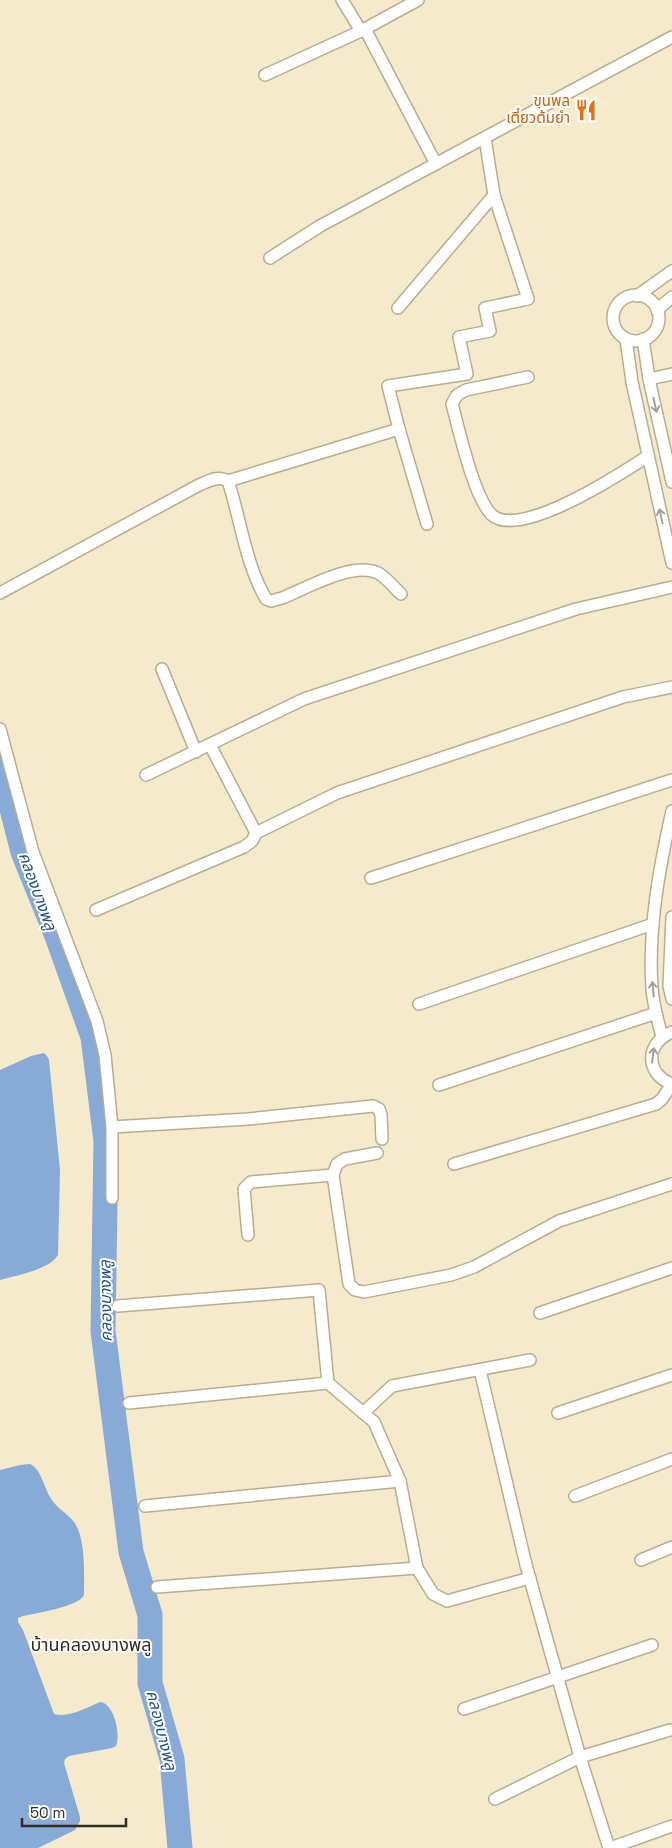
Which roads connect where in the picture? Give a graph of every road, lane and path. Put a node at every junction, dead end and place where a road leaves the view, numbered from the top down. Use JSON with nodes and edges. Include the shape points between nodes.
{"nodes":[{"id":1,"x":342,"y":0,"type":"edge"},
{"id":2,"x":418,"y":0,"type":"edge"},
{"id":3,"x":363,"y":30,"type":"junction"},
{"id":4,"x":672,"y":37,"type":"edge"},
{"id":5,"x":265,"y":75,"type":"dead end"},
{"id":6,"x":485,"y":138,"type":"junction"},
{"id":7,"x":436,"y":164,"type":"junction"},
{"id":8,"x":494,"y":195,"type":"junction"},
{"id":9,"x":270,"y":258,"type":"dead end"},
{"id":10,"x":672,"y":271,"type":"edge"},
{"id":11,"x":637,"y":296,"type":"junction"},
{"id":12,"x":672,"y":297,"type":"edge"},
{"id":13,"x":398,"y":308,"type":"dead end"},
{"id":14,"x":657,"y":310,"type":"junction"},
{"id":15,"x":626,"y":339,"type":"junction"},
{"id":16,"x":643,"y":340,"type":"junction"},
{"id":17,"x":672,"y":374,"type":"edge"},
{"id":18,"x":528,"y":377,"type":"dead end"},
{"id":19,"x":649,"y":379,"type":"junction"},
{"id":20,"x":399,"y":429,"type":"junction"},
{"id":21,"x":648,"y":456,"type":"junction"},
{"id":22,"x":671,"y":478,"type":"edge"},
{"id":23,"x":228,"y":481,"type":"junction"},
{"id":24,"x":427,"y":524,"type":"dead end"},
{"id":25,"x":672,"y":563,"type":"edge"},
{"id":26,"x":672,"y":587,"type":"edge"},
{"id":27,"x":0,"y":593,"type":"edge"},
{"id":28,"x":400,"y":594,"type":"dead end"},
{"id":29,"x":162,"y":669,"type":"dead end"},
{"id":30,"x":672,"y":687,"type":"edge"},
{"id":31,"x":0,"y":729,"type":"edge"},
{"id":32,"x":210,"y":745,"type":"junction"},
{"id":33,"x":196,"y":752,"type":"junction"},
{"id":34,"x":146,"y":775,"type":"dead end"},
{"id":35,"x":672,"y":780,"type":"edge"},
{"id":36,"x":672,"y":811,"type":"edge"},
{"id":37,"x":256,"y":832,"type":"junction"},
{"id":38,"x":371,"y":878,"type":"dead end"},
{"id":39,"x":96,"y":910,"type":"dead end"},
{"id":40,"x":653,"y":924,"type":"junction"},
{"id":41,"x":671,"y":925,"type":"edge"},
{"id":42,"x":672,"y":999,"type":"edge"},
{"id":43,"x":419,"y":1004,"type":"dead end"},
{"id":44,"x":656,"y":1013,"type":"junction"},
{"id":45,"x":667,"y":1035,"type":"edge"},
{"id":46,"x":672,"y":1084,"type":"edge"},
{"id":47,"x":439,"y":1085,"type":"dead end"},
{"id":48,"x":112,"y":1127,"type":"junction"},
{"id":49,"x":382,"y":1139,"type":"dead end"},
{"id":50,"x":377,"y":1153,"type":"dead end"},
{"id":51,"x":454,"y":1164,"type":"dead end"},
{"id":52,"x":332,"y":1175,"type":"junction"},
{"id":53,"x":672,"y":1184,"type":"edge"},
{"id":54,"x":112,"y":1198,"type":"dead end"},
{"id":55,"x":248,"y":1235,"type":"dead end"},
{"id":56,"x":672,"y":1268,"type":"edge"},
{"id":57,"x":118,"y":1306,"type":"dead end"},
{"id":58,"x":540,"y":1313,"type":"dead end"},
{"id":59,"x":530,"y":1360,"type":"dead end"},
{"id":60,"x":480,"y":1370,"type":"junction"},
{"id":61,"x":672,"y":1375,"type":"edge"},
{"id":62,"x":328,"y":1383,"type":"junction"},
{"id":63,"x":130,"y":1403,"type":"dead end"},
{"id":64,"x":363,"y":1413,"type":"junction"},
{"id":65,"x":558,"y":1413,"type":"dead end"},
{"id":66,"x":672,"y":1460,"type":"edge"},
{"id":67,"x":400,"y":1481,"type":"junction"},
{"id":68,"x":575,"y":1496,"type":"dead end"},
{"id":69,"x":145,"y":1506,"type":"dead end"},
{"id":70,"x":672,"y":1547,"type":"edge"},
{"id":71,"x":641,"y":1560,"type":"dead end"},
{"id":72,"x":417,"y":1568,"type":"junction"},
{"id":73,"x":530,"y":1578,"type":"junction"},
{"id":74,"x":157,"y":1587,"type":"dead end"},
{"id":75,"x":652,"y":1645,"type":"dead end"},
{"id":76,"x":558,"y":1677,"type":"junction"},
{"id":77,"x":464,"y":1709,"type":"dead end"},
{"id":78,"x":670,"y":1730,"type":"dead end"},
{"id":79,"x":580,"y":1757,"type":"junction"},
{"id":80,"x":495,"y":1799,"type":"dead end"},
{"id":81,"x":672,"y":1826,"type":"edge"},
{"id":82,"x":610,"y":1848,"type":"edge"}],
"edges":[{"from":1,"to":3,"type":"street"},
{"from":2,"to":3,"type":"street"},
{"from":3,"to":5,"type":"street"},
{"from":3,"to":7,"type":"street"},
{"from":4,"to":6,"type":"street"},
{"from":6,"to":7,"type":"street"},
{"from":6,"to":8,"type":"street"},
{"from":7,"to":9,"type":"street","via":[[320,226]]},
{"from":8,"to":13,"type":"street"},
{"from":8,"to":20,"type":"street","via":[[528,299],[485,308],[490,332],[459,337],[466,374],[388,386]]},
{"from":10,"to":11,"type":"street"},
{"from":11,"to":14,"type":"street","via":[[645,297]]},
{"from":11,"to":15,"type":"street","via":[[628,296],[615,308],[614,326]]},
{"from":12,"to":14,"type":"street"},
{"from":14,"to":16,"type":"street","via":[[656,328]]},
{"from":15,"to":16,"type":"street"},
{"from":15,"to":21,"type":"street"},
{"from":16,"to":19,"type":"street"},
{"from":17,"to":19,"type":"street"},
{"from":18,"to":21,"type":"street","via":[[466,390],[457,395],[452,404],[463,448],[483,504],[494,517],[512,521],[540,516],[602,486]]},
{"from":19,"to":22,"type":"street","one_way":true},
{"from":20,"to":23,"type":"street"},
{"from":20,"to":24,"type":"street"},
{"from":25,"to":21,"type":"street","one_way":true},
{"from":23,"to":27,"type":"street","via":[[217,478],[199,486]]},
{"from":23,"to":28,"type":"street","via":[[247,555],[266,600],[282,598],[352,570],[366,569],[380,574]]},
{"from":26,"to":32,"type":"street","via":[[576,609],[304,699]]},
{"from":29,"to":33,"type":"street"},
{"from":30,"to":37,"type":"street","via":[[624,697],[337,794]]},
{"from":31,"to":48,"type":"street","via":[[33,852],[97,1021],[105,1055]]},
{"from":32,"to":33,"type":"street"},
{"from":32,"to":37,"type":"street"},
{"from":33,"to":34,"type":"street"},
{"from":35,"to":38,"type":"street"},
{"from":36,"to":40,"type":"street"},
{"from":37,"to":39,"type":"street","via":[[244,847]]},
{"from":40,"to":43,"type":"street"},
{"from":44,"to":40,"type":"street","one_way":true,"via":[[652,988]]},
{"from":41,"to":42,"type":"street","via":[[669,986]]},
{"from":44,"to":45,"type":"street"},
{"from":44,"to":47,"type":"street"},
{"from":46,"to":45,"type":"street","one_way":true,"via":[[657,1074],[652,1065],[655,1045]]},
{"from":46,"to":51,"type":"street","via":[[656,1104]]},
{"from":48,"to":49,"type":"street","via":[[248,1120],[373,1106],[381,1115]]},
{"from":48,"to":54,"type":"street"},
{"from":50,"to":52,"type":"street","via":[[345,1160],[337,1164]]},
{"from":52,"to":53,"type":"street","via":[[349,1284],[364,1292],[474,1268],[558,1221]]},
{"from":52,"to":55,"type":"street","via":[[250,1182],[244,1189]]},
{"from":56,"to":58,"type":"street"},
{"from":57,"to":62,"type":"street","via":[[319,1290]]},
{"from":59,"to":60,"type":"street"},
{"from":60,"to":64,"type":"street","via":[[392,1386]]},
{"from":60,"to":73,"type":"street"},
{"from":61,"to":65,"type":"street"},
{"from":62,"to":63,"type":"street"},
{"from":62,"to":64,"type":"street"},
{"from":64,"to":67,"type":"street","via":[[374,1422]]},
{"from":66,"to":68,"type":"street"},
{"from":67,"to":69,"type":"street"},
{"from":67,"to":72,"type":"street"},
{"from":70,"to":71,"type":"street"},
{"from":72,"to":73,"type":"street","via":[[433,1594],[447,1600]]},
{"from":72,"to":74,"type":"street"},
{"from":73,"to":76,"type":"street"},
{"from":75,"to":76,"type":"street"},
{"from":76,"to":77,"type":"street"},
{"from":76,"to":79,"type":"street"},
{"from":78,"to":79,"type":"street"},
{"from":79,"to":80,"type":"street"},
{"from":79,"to":82,"type":"street"},
{"from":81,"to":82,"type":"street"}]}
